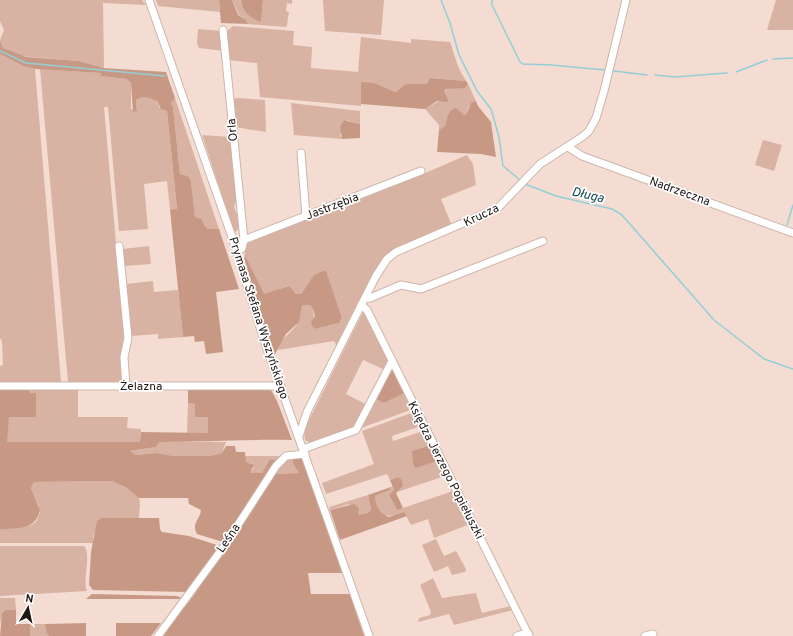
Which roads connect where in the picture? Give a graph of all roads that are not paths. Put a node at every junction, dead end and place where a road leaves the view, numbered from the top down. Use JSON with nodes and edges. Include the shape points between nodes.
{"nodes":[{"id":1,"x":149,"y":0,"type":"edge"},
{"id":2,"x":626,"y":0,"type":"edge"},
{"id":3,"x":223,"y":30,"type":"dead end"},
{"id":4,"x":568,"y":147,"type":"junction"},
{"id":5,"x":301,"y":153,"type":"dead end"},
{"id":6,"x":420,"y":171,"type":"dead end"},
{"id":7,"x":306,"y":216,"type":"junction"},
{"id":8,"x":243,"y":231,"type":"junction"},
{"id":9,"x":793,"y":233,"type":"edge"},
{"id":10,"x":231,"y":234,"type":"junction"},
{"id":11,"x":244,"y":240,"type":"junction"},
{"id":12,"x":543,"y":241,"type":"dead end"},
{"id":13,"x":119,"y":246,"type":"dead end"},
{"id":14,"x":237,"y":253,"type":"junction"},
{"id":15,"x":365,"y":298,"type":"junction"},
{"id":16,"x":361,"y":305,"type":"junction"},
{"id":17,"x":392,"y":361,"type":"junction"},
{"id":18,"x":0,"y":386,"type":"edge"},
{"id":19,"x":281,"y":386,"type":"junction"},
{"id":20,"x":126,"y":387,"type":"junction"},
{"id":21,"x":306,"y":415,"type":"junction"},
{"id":22,"x":293,"y":420,"type":"junction"},
{"id":23,"x":299,"y":436,"type":"junction"},
{"id":24,"x":304,"y":451,"type":"junction"},
{"id":25,"x":528,"y":634,"type":"edge"},
{"id":26,"x":653,"y":634,"type":"dead end"},
{"id":27,"x":158,"y":636,"type":"edge"},
{"id":28,"x":369,"y":636,"type":"edge"},
{"id":29,"x":517,"y":636,"type":"edge"},
{"id":30,"x":645,"y":636,"type":"edge"}],
"edges":[{"from":1,"to":10,"type":"street","name":"Prymasa Stefana Wyszyńskiego"},
{"from":2,"to":4,"type":"street","name":"Krucza","via":[[596,118],[589,131]]},
{"from":3,"to":8,"type":"street","name":"Orla"},
{"from":4,"to":9,"type":"street","name":"Nadrzeczna","via":[[582,156]]},
{"from":4,"to":15,"type":"street","name":"Krucza","via":[[540,164],[503,205],[491,213],[394,254],[381,267]]},
{"from":5,"to":7,"type":"street"},
{"from":6,"to":7,"type":"street","name":"Jastrzębia"},
{"from":7,"to":11,"type":"street","name":"Jastrzębia"},
{"from":8,"to":10,"type":"street"},
{"from":8,"to":11,"type":"street","name":"Orla"},
{"from":10,"to":14,"type":"street","name":"Prymasa Stefana Wyszyńskiego"},
{"from":11,"to":14,"type":"street","via":[[242,248]]},
{"from":12,"to":15,"type":"street","via":[[421,289],[401,285]]},
{"from":13,"to":20,"type":"street","via":[[128,338],[124,352]]},
{"from":14,"to":19,"type":"street","name":"Prymasa Stefana Wyszyńskiego"},
{"from":15,"to":16,"type":"street","name":"Krucza"},
{"from":16,"to":17,"type":"street","name":"Księdza Jerzego Popiełuszki","via":[[367,310]]},
{"from":16,"to":21,"type":"street","name":"Krucza"},
{"from":17,"to":24,"type":"street","name":"Leśna","via":[[356,430]]},
{"from":17,"to":25,"type":"street","name":"Księdza Jerzego Popiełuszki"},
{"from":18,"to":20,"type":"street","name":"Żelazna"},
{"from":19,"to":20,"type":"street","name":"Żelazna"},
{"from":19,"to":22,"type":"street","name":"Prymasa Stefana Wyszyńskiego"},
{"from":21,"to":22,"type":"street","via":[[295,417]]},
{"from":21,"to":23,"type":"street","name":"Krucza"},
{"from":22,"to":23,"type":"street","name":"Prymasa Stefana Wyszyńskiego"},
{"from":23,"to":24,"type":"street","name":"Prymasa Stefana Wyszyńskiego"},
{"from":24,"to":27,"type":"street","name":"Leśna","via":[[286,456],[276,466],[224,545]]},
{"from":24,"to":28,"type":"street","name":"Prymasa Stefana Wyszyńskiego"},
{"from":25,"to":29,"type":"street"},
{"from":26,"to":30,"type":"street"}]}
